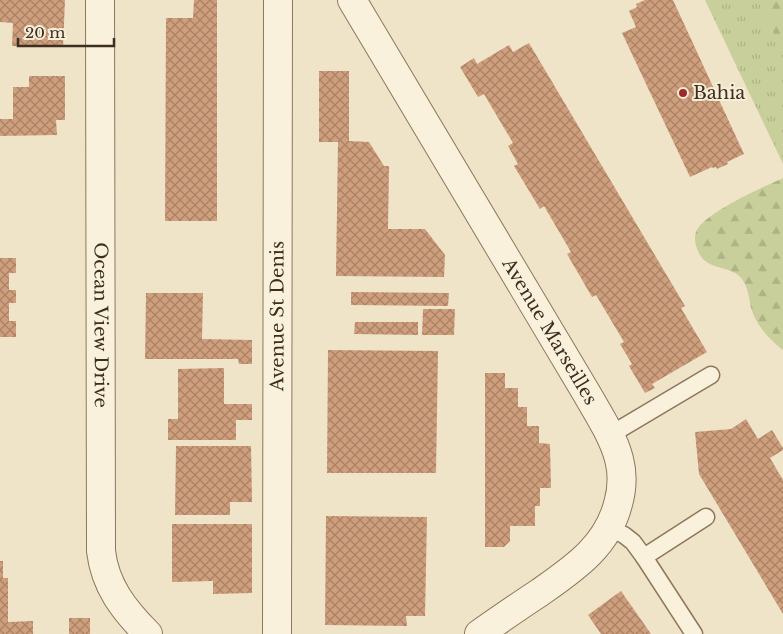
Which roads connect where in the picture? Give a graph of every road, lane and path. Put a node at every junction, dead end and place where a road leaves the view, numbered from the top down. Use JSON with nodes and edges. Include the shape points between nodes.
{"nodes":[{"id":1,"x":100,"y":0,"type":"edge"},
{"id":2,"x":278,"y":0,"type":"edge"},
{"id":3,"x":352,"y":0,"type":"edge"},
{"id":4,"x":711,"y":375,"type":"dead end"},
{"id":5,"x":610,"y":435,"type":"junction"},
{"id":6,"x":706,"y":518,"type":"dead end"},
{"id":7,"x":609,"y":528,"type":"junction"},
{"id":8,"x":644,"y":557,"type":"junction"},
{"id":9,"x":148,"y":634,"type":"edge"},
{"id":10,"x":276,"y":634,"type":"edge"},
{"id":11,"x":479,"y":634,"type":"edge"},
{"id":12,"x":694,"y":634,"type":"edge"}],
"edges":[{"from":1,"to":9,"type":"street","name":"Ocean View Drive","via":[[102,566],[115,595]]},
{"from":2,"to":10,"type":"street","name":"Avenue St Denis"},
{"from":3,"to":5,"type":"street","name":"Avenue Marseilles"},
{"from":4,"to":5,"type":"lane"},
{"from":5,"to":7,"type":"street","name":"Avenue Marseilles","via":[[620,461],[621,478],[616,512]]},
{"from":6,"to":8,"type":"lane"},
{"from":7,"to":8,"type":"lane","via":[[633,542]]},
{"from":7,"to":11,"type":"street","name":"Avenue Marseilles","via":[[600,543],[569,572]]},
{"from":8,"to":12,"type":"lane"}]}
